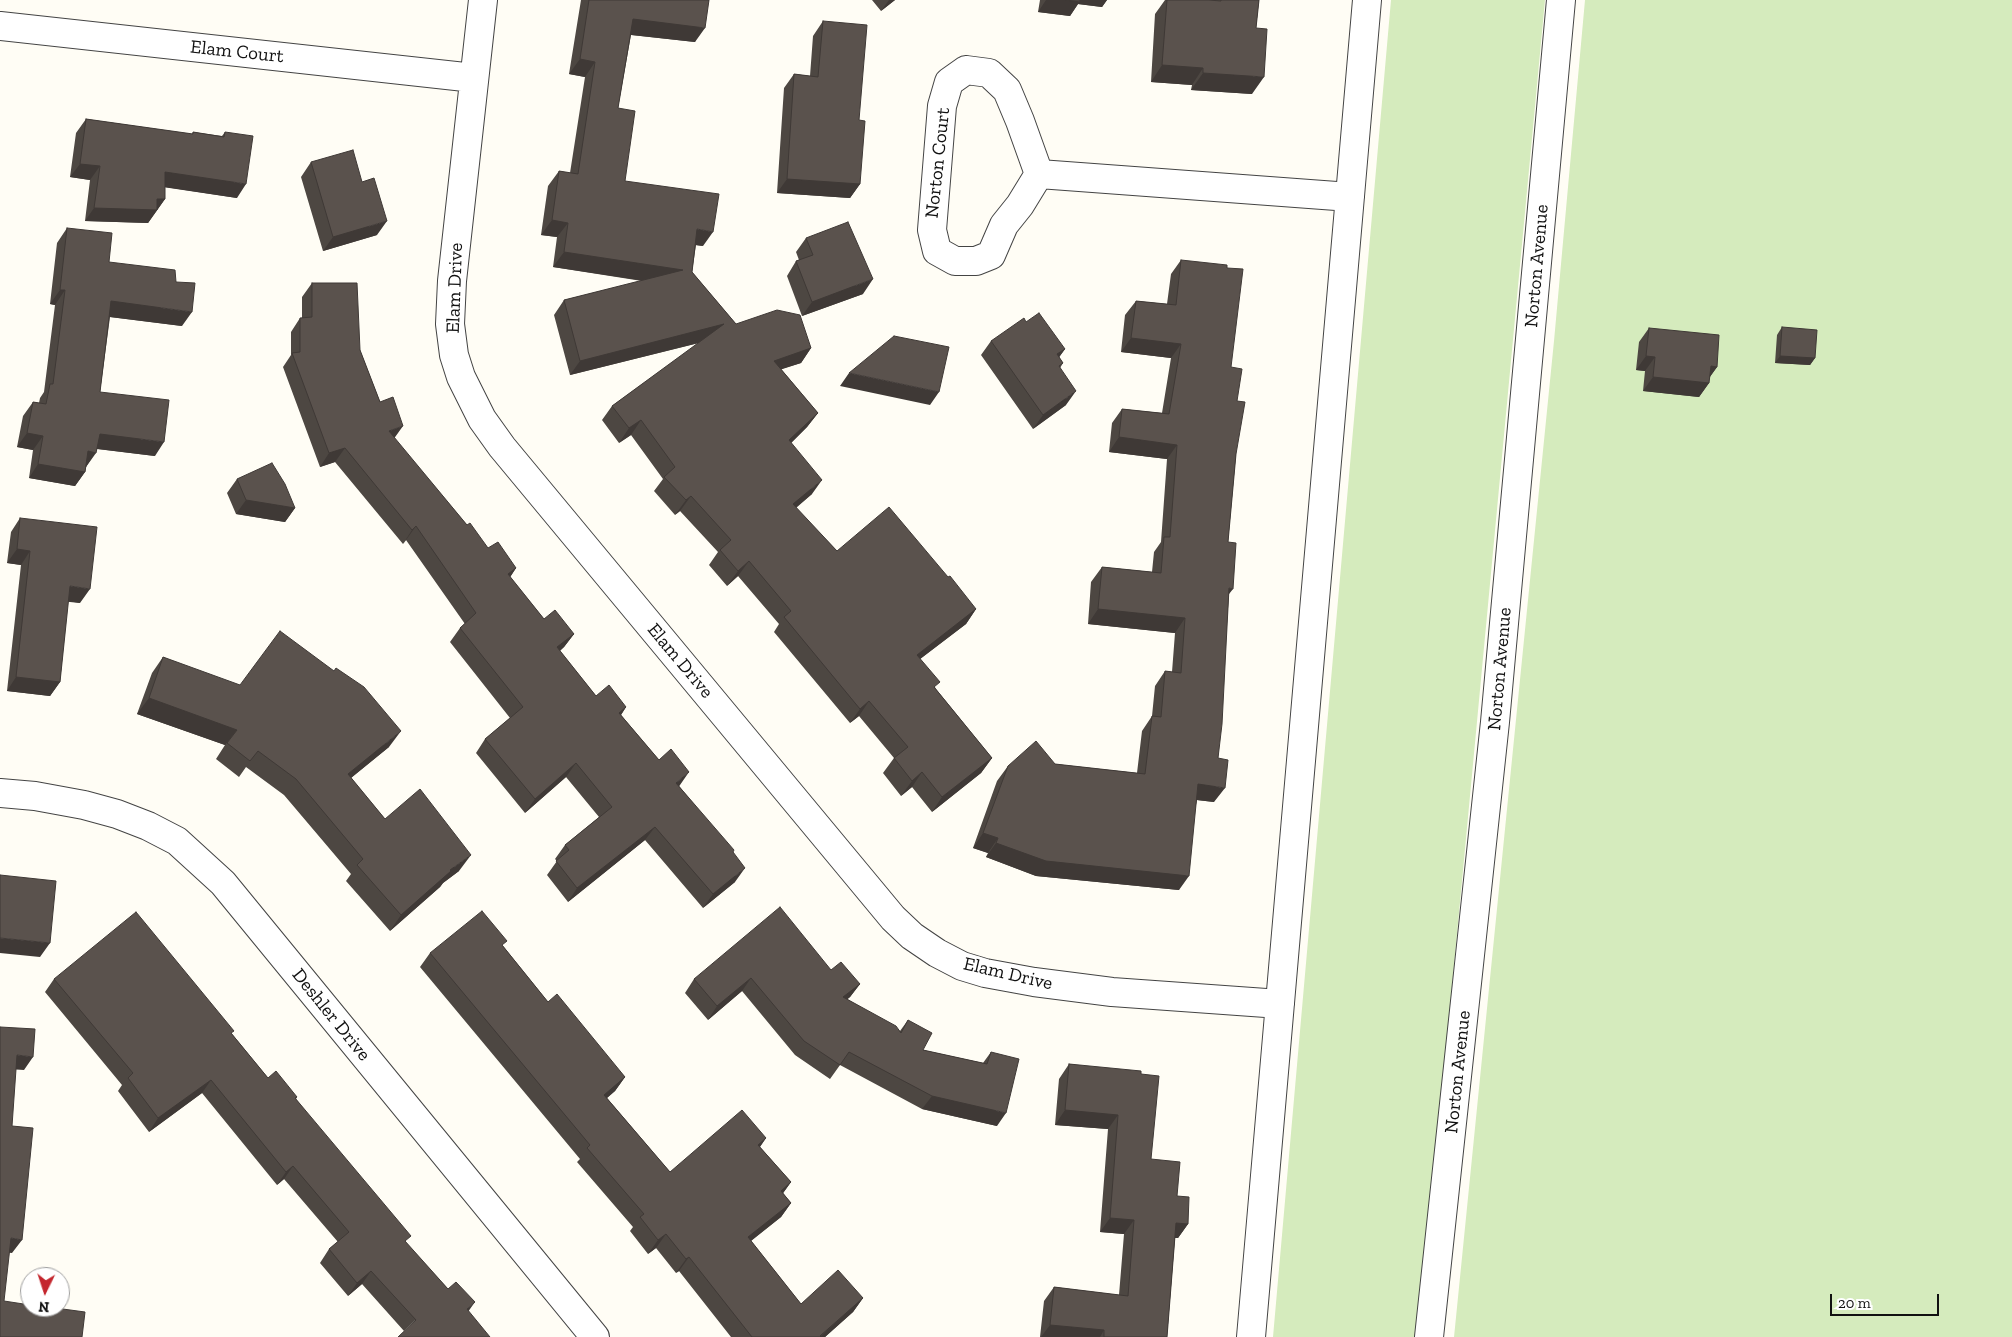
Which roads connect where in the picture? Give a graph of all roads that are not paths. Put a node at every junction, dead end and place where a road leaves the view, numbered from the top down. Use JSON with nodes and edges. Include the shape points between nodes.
{"nodes":[{"id":1,"x":482,"y":0,"type":"edge"},
{"id":2,"x":1367,"y":0,"type":"edge"},
{"id":3,"x":1561,"y":0,"type":"edge"},
{"id":4,"x":0,"y":26,"type":"edge"},
{"id":5,"x":474,"y":78,"type":"junction"},
{"id":6,"x":1039,"y":174,"type":"junction"},
{"id":7,"x":1350,"y":197,"type":"junction"},
{"id":8,"x":0,"y":793,"type":"edge"},
{"id":9,"x":1280,"y":1004,"type":"junction"},
{"id":10,"x":595,"y":1337,"type":"edge"},
{"id":11,"x":1251,"y":1337,"type":"edge"},
{"id":12,"x":1429,"y":1337,"type":"edge"}],
"edges":[{"from":1,"to":5,"type":"street","name":"Elam Drive"},
{"from":2,"to":7,"type":"street"},
{"from":3,"to":12,"type":"street","name":"Norton Avenue","via":[[1496,712]]},
{"from":4,"to":5,"type":"street","name":"Elam Court"},
{"from":5,"to":9,"type":"street","name":"Elam Drive","via":[[450,324],[461,377],[482,419],[502,447],[893,918],[937,953],[985,973],[1112,992]]},
{"from":6,"to":6,"type":"street","name":"Norton Court","via":[[1007,90],[989,73],[966,70],[949,82],[942,106],[932,230],[937,251],[955,262],[976,261],[991,255],[1004,225]]},
{"from":6,"to":7,"type":"street"},
{"from":7,"to":9,"type":"street"},
{"from":8,"to":10,"type":"street","name":"Deshler Drive","via":[[84,805],[148,826],[176,841],[216,877]]},
{"from":9,"to":11,"type":"street"}]}
